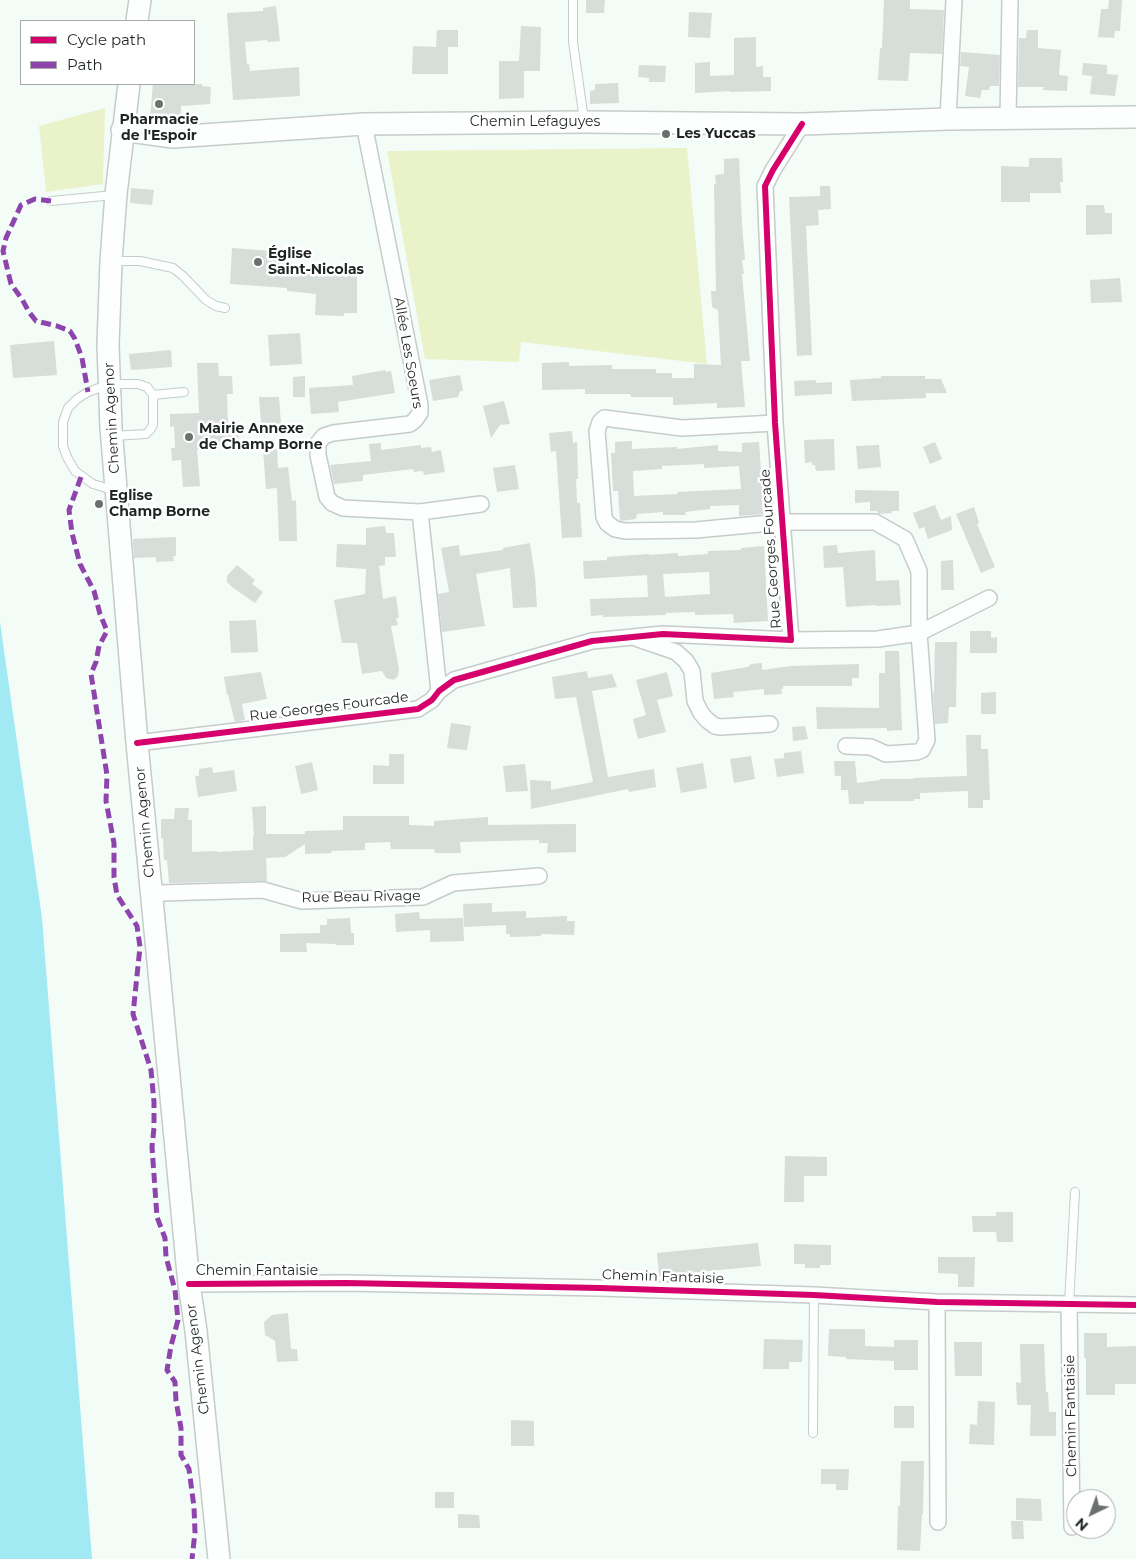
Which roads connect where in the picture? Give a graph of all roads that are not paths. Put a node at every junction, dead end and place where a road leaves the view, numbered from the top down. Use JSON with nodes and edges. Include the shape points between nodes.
{"nodes":[{"id":1,"x":140,"y":0,"type":"edge"},
{"id":2,"x":573,"y":0,"type":"edge"},
{"id":3,"x":954,"y":0,"type":"edge"},
{"id":4,"x":1010,"y":0,"type":"edge"},
{"id":5,"x":138,"y":20,"type":"edge"},
{"id":6,"x":129,"y":85,"type":"edge"},
{"id":7,"x":1136,"y":116,"type":"edge"},
{"id":8,"x":1008,"y":118,"type":"junction"},
{"id":9,"x":948,"y":119,"type":"junction"},
{"id":10,"x":584,"y":122,"type":"junction"},
{"id":11,"x":364,"y":124,"type":"junction"},
{"id":12,"x":802,"y":124,"type":"junction"},
{"id":13,"x":122,"y":130,"type":"junction"},
{"id":14,"x":116,"y":194,"type":"junction"},
{"id":15,"x":51,"y":201,"type":"dead end"},
{"id":16,"x":111,"y":261,"type":"junction"},
{"id":17,"x":225,"y":308,"type":"dead end"},
{"id":18,"x":110,"y":384,"type":"junction"},
{"id":19,"x":184,"y":392,"type":"dead end"},
{"id":20,"x":153,"y":395,"type":"junction"},
{"id":21,"x":774,"y":422,"type":"junction"},
{"id":22,"x":111,"y":437,"type":"junction"},
{"id":23,"x":116,"y":491,"type":"junction"},
{"id":24,"x":481,"y":504,"type":"dead end"},
{"id":25,"x":420,"y":512,"type":"junction"},
{"id":26,"x":781,"y":522,"type":"junction"},
{"id":27,"x":989,"y":598,"type":"dead end"},
{"id":28,"x":919,"y":633,"type":"junction"},
{"id":29,"x":632,"y":637,"type":"junction"},
{"id":30,"x":791,"y":640,"type":"junction"},
{"id":31,"x":438,"y":691,"type":"junction"},
{"id":32,"x":770,"y":724,"type":"dead end"},
{"id":33,"x":137,"y":743,"type":"junction"},
{"id":34,"x":846,"y":746,"type":"dead end"},
{"id":35,"x":539,"y":876,"type":"dead end"},
{"id":36,"x":152,"y":895,"type":"junction"},
{"id":37,"x":1075,"y":1192,"type":"dead end"},
{"id":38,"x":188,"y":1284,"type":"junction"},
{"id":39,"x":814,"y":1295,"type":"junction"},
{"id":40,"x":937,"y":1302,"type":"junction"},
{"id":41,"x":1069,"y":1304,"type":"junction"},
{"id":42,"x":1136,"y":1305,"type":"edge"},
{"id":43,"x":813,"y":1433,"type":"dead end"},
{"id":44,"x":1071,"y":1489,"type":"edge"},
{"id":45,"x":938,"y":1522,"type":"dead end"},
{"id":46,"x":219,"y":1559,"type":"edge"}],
"edges":[{"from":1,"to":5,"type":"main road"},
{"from":2,"to":10,"type":"lane","via":[[573,42]]},
{"from":3,"to":9,"type":"street"},
{"from":4,"to":8,"type":"street"},
{"from":6,"to":13,"type":"main road","name":"Chemin Agenor"},
{"from":7,"to":8,"type":"main road","name":"Chemin Lefaguyes"},
{"from":8,"to":9,"type":"main road","name":"Chemin Lefaguyes"},
{"from":9,"to":12,"type":"main road","name":"Chemin Lefaguyes"},
{"from":10,"to":11,"type":"main road","name":"Chemin Lefaguyes"},
{"from":10,"to":12,"type":"main road","name":"Chemin Lefaguyes"},
{"from":11,"to":13,"type":"main road","name":"Chemin Lefaguyes","via":[[173,137]]},
{"from":11,"to":25,"type":"street","name":"Allée Les Soeurs","via":[[420,413],[410,424],[324,436],[318,443],[318,455],[327,497],[332,503],[343,508]]},
{"from":12,"to":21,"type":"street","name":"Rue Georges Fourcade","via":[[765,186]]},
{"from":13,"to":14,"type":"main road","name":"Chemin Agenor"},
{"from":14,"to":15,"type":"lane"},
{"from":14,"to":16,"type":"main road","name":"Chemin Agenor"},
{"from":16,"to":17,"type":"lane","via":[[140,260],[173,268],[206,300]]},
{"from":16,"to":18,"type":"main road","name":"Chemin Agenor"},
{"from":18,"to":20,"type":"lane","via":[[138,384],[147,387]]},
{"from":18,"to":22,"type":"main road","name":"Chemin Agenor"},
{"from":18,"to":23,"type":"lane","via":[[88,392],[68,408],[63,422],[63,446],[81,477]]},
{"from":19,"to":20,"type":"lane"},
{"from":20,"to":22,"type":"lane","via":[[153,425],[146,434]]},
{"from":21,"to":26,"type":"street","name":"Rue Georges Fourcade"},
{"from":21,"to":26,"type":"street","name":"Rue Georges Fourcade","via":[[682,428],[604,418],[597,431],[604,517],[615,529],[696,530]]},
{"from":22,"to":23,"type":"main road","name":"Chemin Agenor"},
{"from":23,"to":33,"type":"main road","name":"Chemin Agenor"},
{"from":24,"to":25,"type":"street","name":"Allée Les Soeurs"},
{"from":25,"to":31,"type":"street"},
{"from":26,"to":28,"type":"street","name":"Rue Georges Fourcade","via":[[875,522],[905,539],[919,571]]},
{"from":26,"to":30,"type":"street","name":"Rue Georges Fourcade"},
{"from":27,"to":28,"type":"street","name":"Rue Georges Fourcade"},
{"from":28,"to":30,"type":"street","name":"Rue Georges Fourcade","via":[[878,639]]},
{"from":28,"to":34,"type":"street","name":"Rue Georges Fourcade","via":[[925,746],[917,752],[886,754],[871,747]]},
{"from":29,"to":30,"type":"street","name":"Rue Georges Fourcade","via":[[663,634]]},
{"from":29,"to":31,"type":"street","name":"Rue Georges Fourcade","via":[[592,641],[536,656],[454,680]]},
{"from":29,"to":32,"type":"street","via":[[676,652],[686,661],[692,671],[695,701],[715,726]]},
{"from":31,"to":33,"type":"street","name":"Rue Georges Fourcade","via":[[432,700],[418,709]]},
{"from":33,"to":36,"type":"main road","name":"Chemin Agenor"},
{"from":35,"to":36,"type":"street","name":"Rue Beau Rivage","via":[[453,883],[424,897],[302,901],[263,890]]},
{"from":36,"to":38,"type":"main road","name":"Chemin Agenor"},
{"from":37,"to":41,"type":"lane"},
{"from":38,"to":39,"type":"street","name":"Chemin Fantaisie","via":[[336,1283]]},
{"from":38,"to":46,"type":"main road","name":"Chemin Agenor","via":[[196,1331]]},
{"from":39,"to":40,"type":"street","name":"Chemin Fantaisie"},
{"from":39,"to":43,"type":"lane"},
{"from":40,"to":41,"type":"street","name":"Chemin Fantaisie"},
{"from":40,"to":45,"type":"street"},
{"from":41,"to":42,"type":"street","name":"Chemin Fantaisie"},
{"from":41,"to":44,"type":"street","name":"Chemin Fantaisie"}]}
